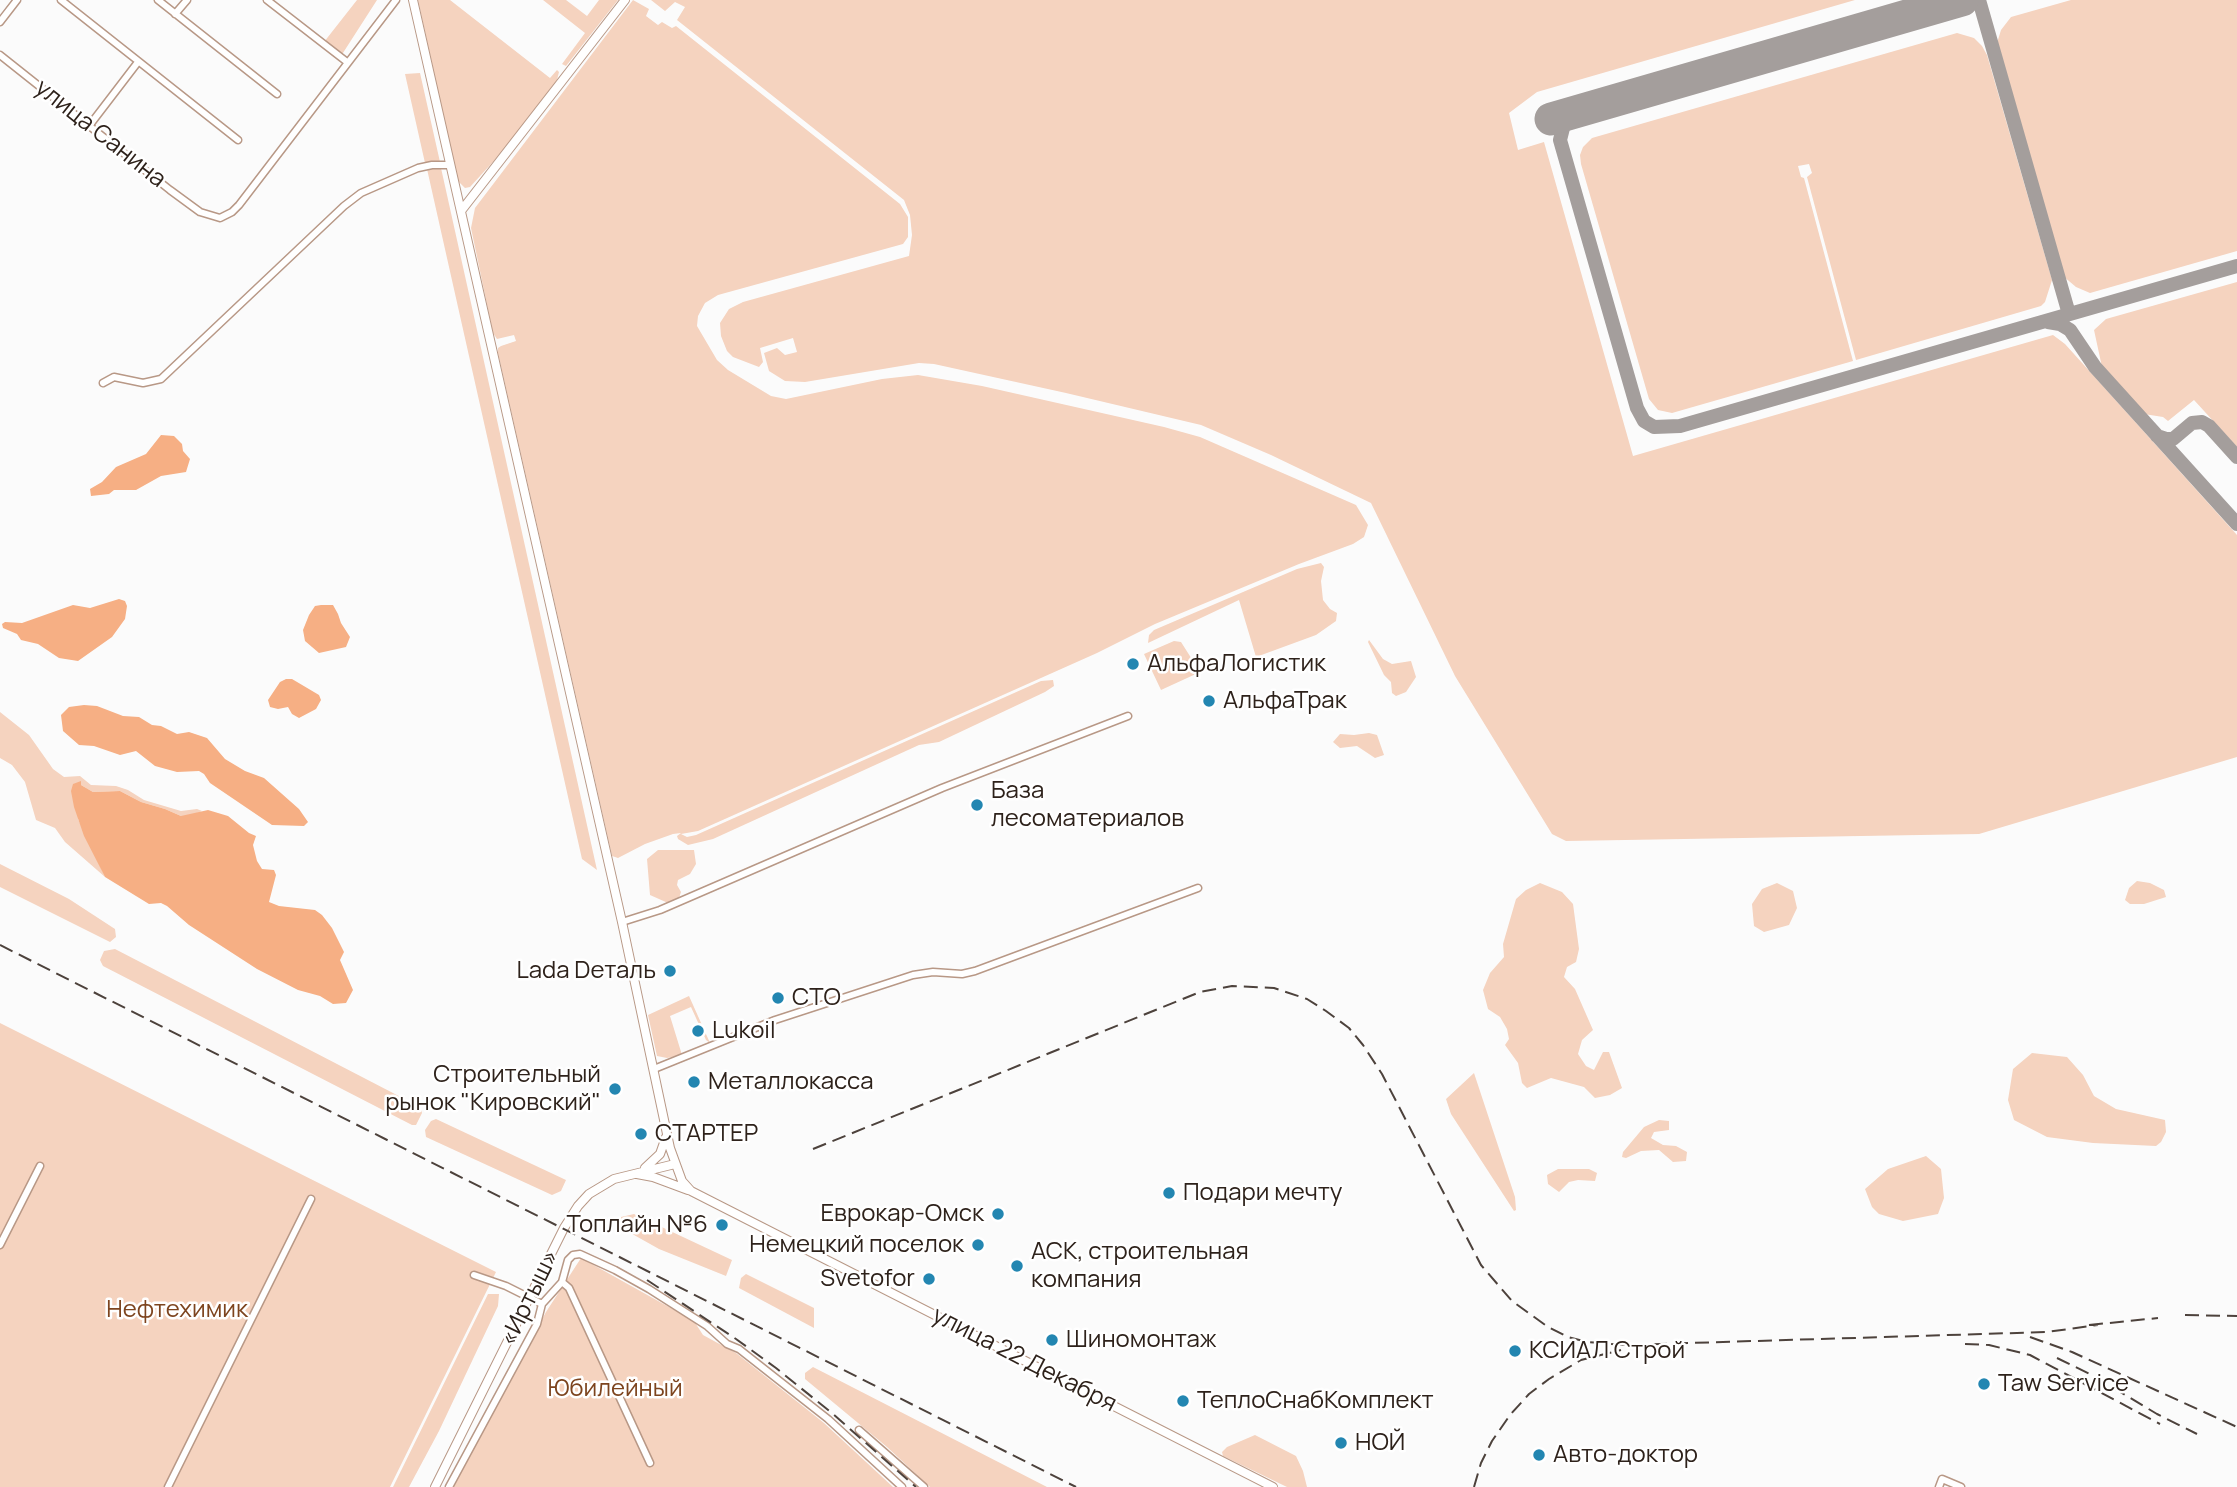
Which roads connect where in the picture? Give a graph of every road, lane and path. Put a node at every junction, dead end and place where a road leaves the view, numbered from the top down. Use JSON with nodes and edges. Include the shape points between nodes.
{"nodes":[{"id":1,"x":18,"y":0,"type":"edge"},
{"id":2,"x":61,"y":0,"type":"edge"},
{"id":3,"x":158,"y":0,"type":"edge"},
{"id":4,"x":187,"y":0,"type":"edge"},
{"id":5,"x":396,"y":0,"type":"edge"},
{"id":6,"x":413,"y":0,"type":"edge"},
{"id":7,"x":625,"y":0,"type":"edge"},
{"id":8,"x":271,"y":1,"type":"edge"},
{"id":9,"x":176,"y":14,"type":"junction"},
{"id":10,"x":0,"y":22,"type":"edge"},
{"id":11,"x":0,"y":55,"type":"edge"},
{"id":12,"x":138,"y":62,"type":"junction"},
{"id":13,"x":347,"y":62,"type":"junction"},
{"id":14,"x":277,"y":94,"type":"dead end"},
{"id":15,"x":89,"y":126,"type":"junction"},
{"id":16,"x":238,"y":140,"type":"dead end"},
{"id":17,"x":450,"y":165,"type":"junction"},
{"id":18,"x":461,"y":211,"type":"junction"},
{"id":19,"x":103,"y":383,"type":"dead end"},
{"id":20,"x":1128,"y":716,"type":"dead end"},
{"id":21,"x":1198,"y":888,"type":"dead end"},
{"id":22,"x":622,"y":922,"type":"junction"},
{"id":23,"x":653,"y":1069,"type":"junction"},
{"id":24,"x":666,"y":1130,"type":"junction"},
{"id":25,"x":675,"y":1164,"type":"junction"},
{"id":26,"x":40,"y":1166,"type":"dead end"},
{"id":27,"x":631,"y":1174,"type":"junction"},
{"id":28,"x":691,"y":1191,"type":"junction"},
{"id":29,"x":311,"y":1199,"type":"dead end"},
{"id":30,"x":0,"y":1245,"type":"edge"},
{"id":31,"x":474,"y":1275,"type":"dead end"},
{"id":32,"x":562,"y":1282,"type":"junction"},
{"id":33,"x":529,"y":1298,"type":"junction"},
{"id":34,"x":542,"y":1304,"type":"junction"},
{"id":35,"x":859,"y":1430,"type":"dead end"},
{"id":36,"x":650,"y":1463,"type":"dead end"},
{"id":37,"x":168,"y":1487,"type":"edge"},
{"id":38,"x":435,"y":1487,"type":"edge"},
{"id":39,"x":449,"y":1487,"type":"edge"},
{"id":40,"x":902,"y":1487,"type":"edge"},
{"id":41,"x":924,"y":1487,"type":"edge"},
{"id":42,"x":1273,"y":1487,"type":"edge"},
{"id":43,"x":1939,"y":1487,"type":"edge"},
{"id":44,"x":1961,"y":1487,"type":"edge"}],
"edges":[{"from":1,"to":10,"type":"street"},
{"from":2,"to":12,"type":"street"},
{"from":3,"to":9,"type":"street"},
{"from":4,"to":9,"type":"street"},
{"from":5,"to":13,"type":"street"},
{"from":6,"to":17,"type":"main road"},
{"from":7,"to":18,"type":"main road"},
{"from":8,"to":13,"type":"street"},
{"from":9,"to":14,"type":"street"},
{"from":11,"to":15,"type":"street","name":"улица Санина"},
{"from":12,"to":15,"type":"street"},
{"from":12,"to":16,"type":"street"},
{"from":13,"to":15,"type":"street","name":"улица Санина","via":[[239,205],[220,218],[200,212]]},
{"from":17,"to":18,"type":"main road"},
{"from":17,"to":19,"type":"street","via":[[418,168],[360,193],[161,379],[143,383],[114,377]]},
{"from":18,"to":22,"type":"main road"},
{"from":20,"to":22,"type":"street"},
{"from":21,"to":23,"type":"street","via":[[975,971],[913,975],[775,1020]]},
{"from":22,"to":23,"type":"main road"},
{"from":23,"to":24,"type":"main road"},
{"from":24,"to":25,"type":"main road"},
{"from":24,"to":27,"type":"main road","via":[[660,1154]]},
{"from":25,"to":27,"type":"main road","name":"«Иртыш»"},
{"from":25,"to":28,"type":"main road"},
{"from":26,"to":30,"type":"street"},
{"from":27,"to":28,"type":"main road","name":"улица 22 Декабря"},
{"from":27,"to":33,"type":"main road","name":"«Иртыш»","via":[[603,1184],[578,1206]]},
{"from":28,"to":42,"type":"main road","name":"улица 22 Декабря"},
{"from":29,"to":37,"type":"street"},
{"from":31,"to":33,"type":"street"},
{"from":32,"to":34,"type":"street"},
{"from":32,"to":36,"type":"street","via":[[569,1288]]},
{"from":32,"to":40,"type":"street","via":[[568,1260],[580,1254],[649,1289],[771,1373]]},
{"from":33,"to":34,"type":"street"},
{"from":33,"to":38,"type":"main road","name":"«Иртыш»"},
{"from":34,"to":39,"type":"street","via":[[537,1324]]},
{"from":35,"to":41,"type":"street"},
{"from":43,"to":44,"type":"street","via":[[1942,1479]]}]}
